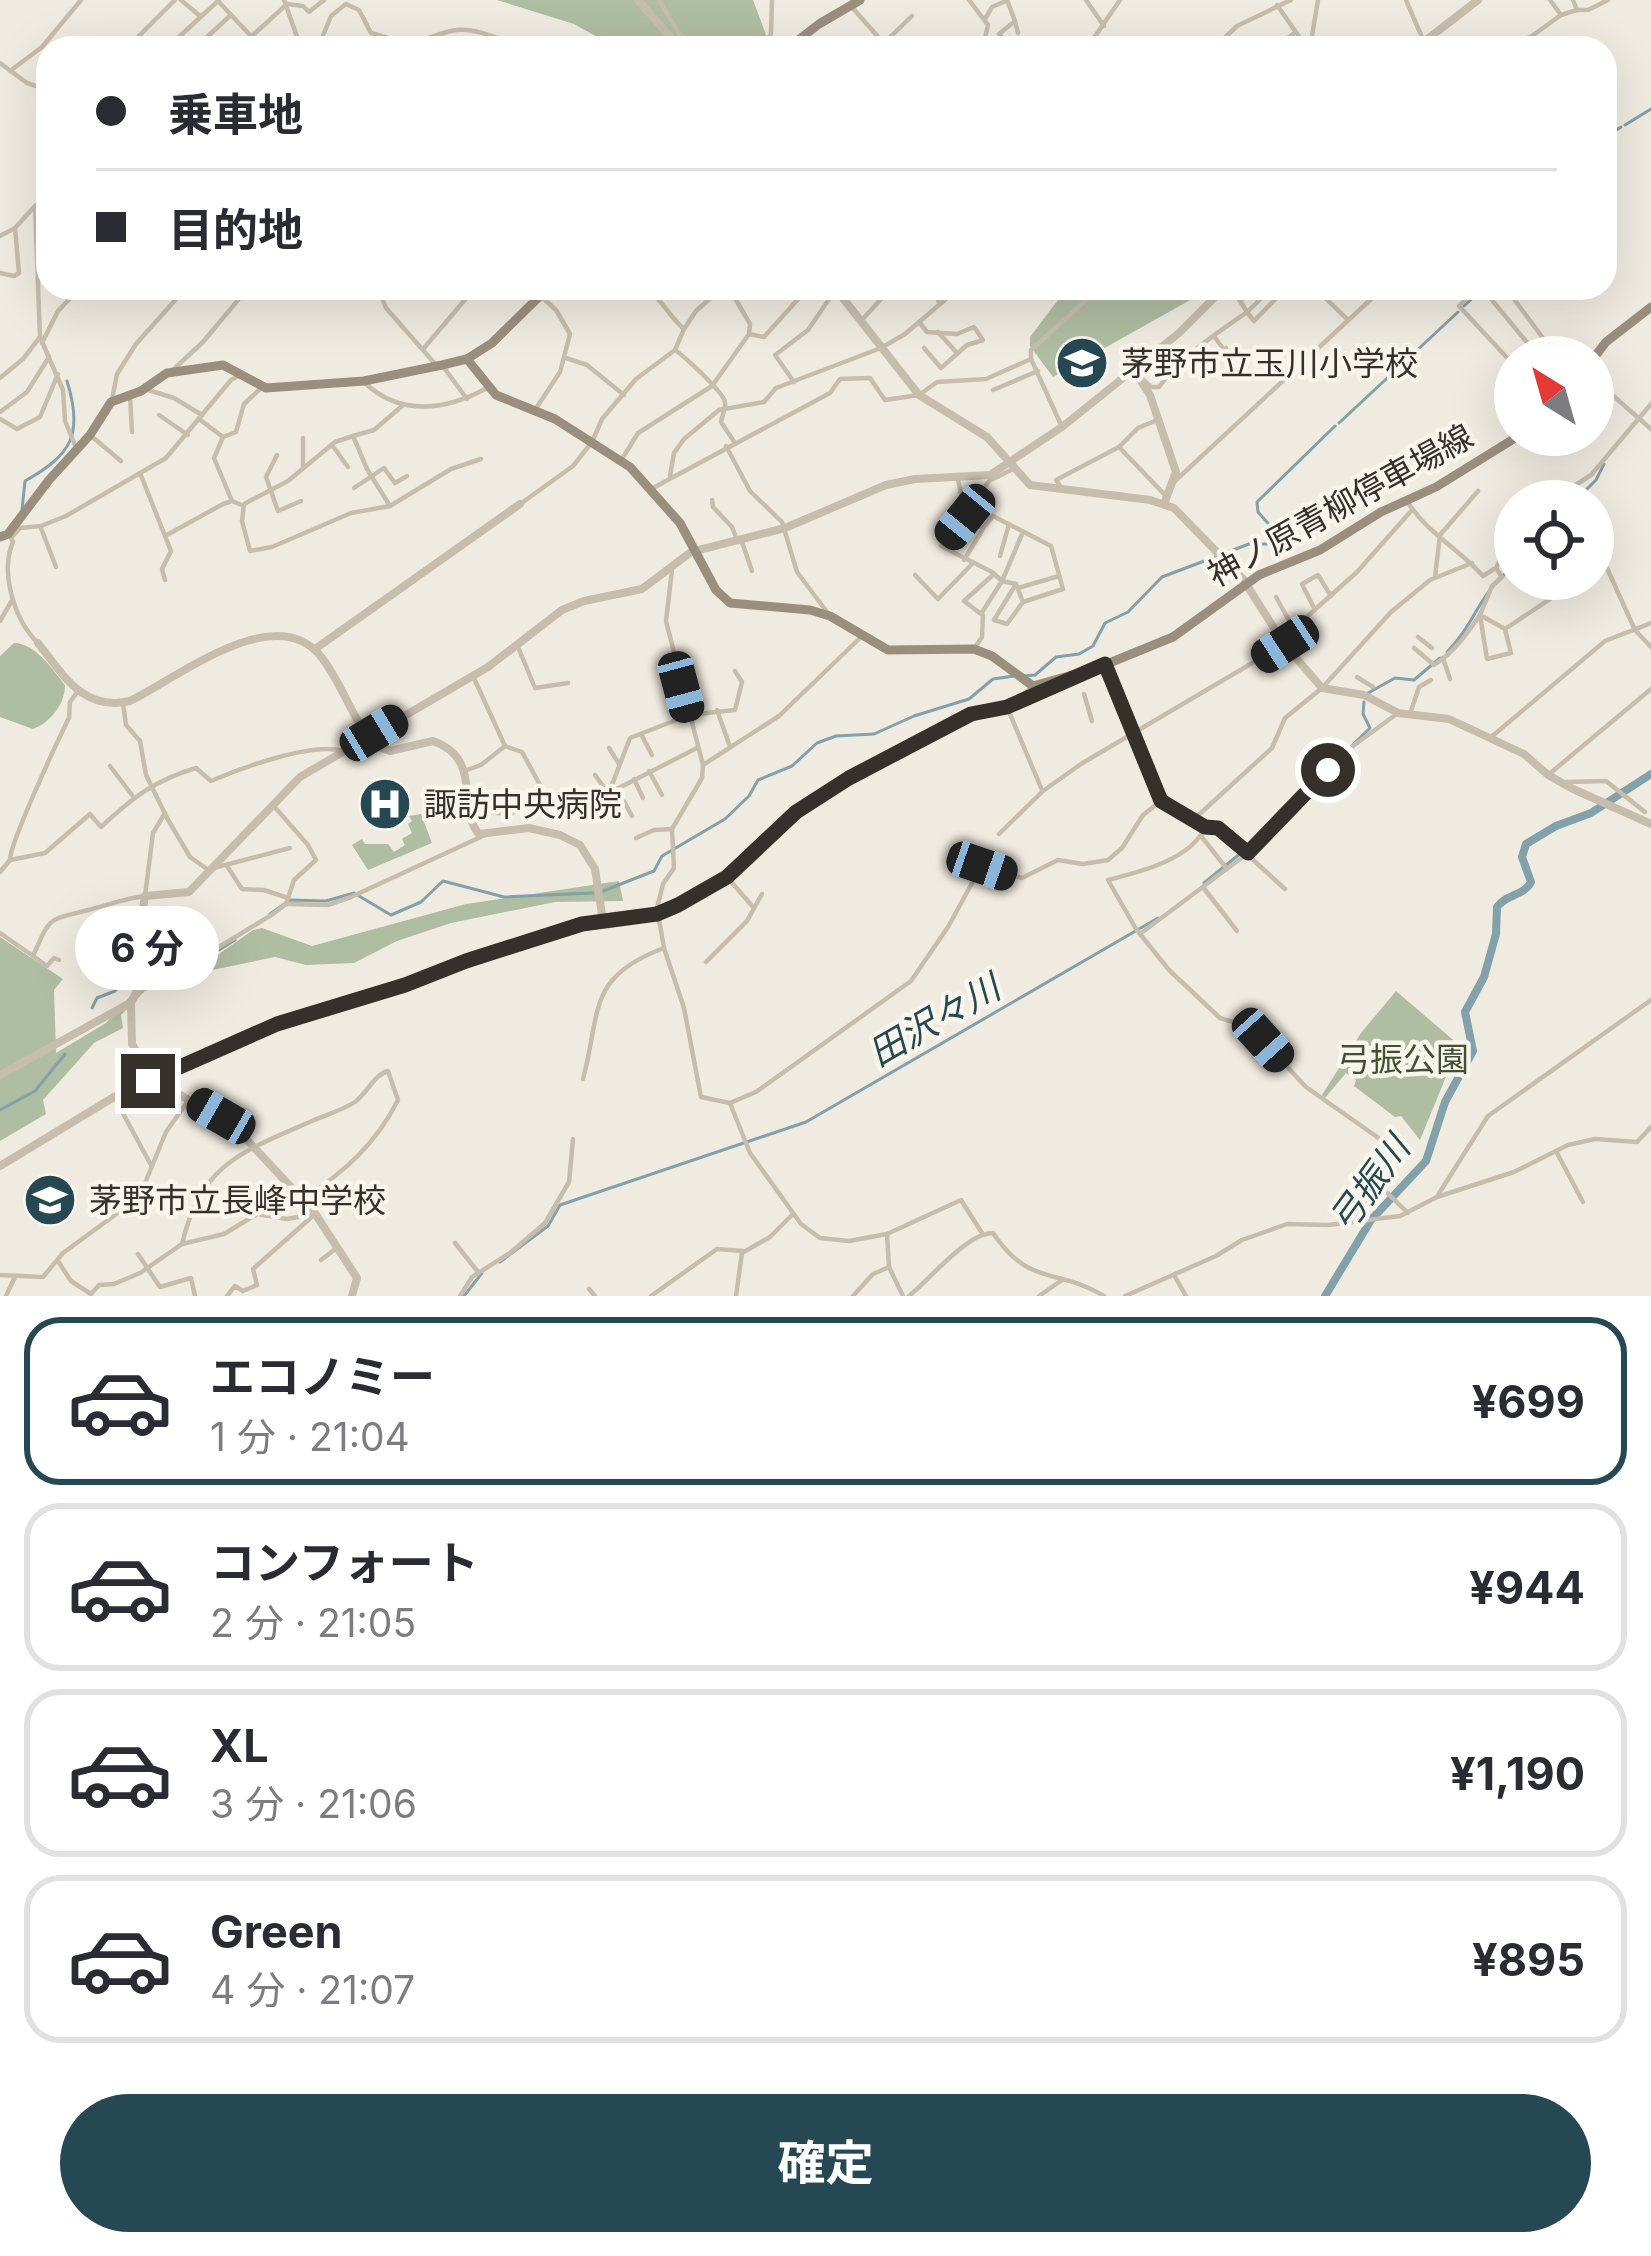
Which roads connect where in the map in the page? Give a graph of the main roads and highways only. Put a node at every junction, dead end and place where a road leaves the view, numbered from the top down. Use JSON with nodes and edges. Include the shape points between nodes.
{"nodes":[{"id":1,"x":855,"y":3,"type":"edge"},
{"id":2,"x":806,"y":36,"type":"edge"},
{"id":3,"x":536,"y":300,"type":"edge"},
{"id":4,"x":1651,"y":307,"type":"edge"},
{"id":5,"x":1614,"y":336,"type":"edge"},
{"id":6,"x":467,"y":359,"type":"junction"},
{"id":7,"x":1494,"y":452,"type":"edge"},
{"id":8,"x":6,"y":536,"type":"edge"}],
"edges":[{"from":1,"to":2,"type":"main road"},
{"from":3,"to":6,"type":"main road"},
{"from":4,"to":5,"type":"main road"},
{"from":6,"to":7,"type":"main road","name":"神ノ原青柳停車場線","via":[[496,395],[621,460],[651,489],[730,603],[810,610],[888,650],[974,649],[1033,686],[1173,638],[1246,584],[1381,512],[1410,506]]},
{"from":6,"to":8,"type":"main road","via":[[364,381],[262,387],[224,365],[167,373],[111,402]]}]}
